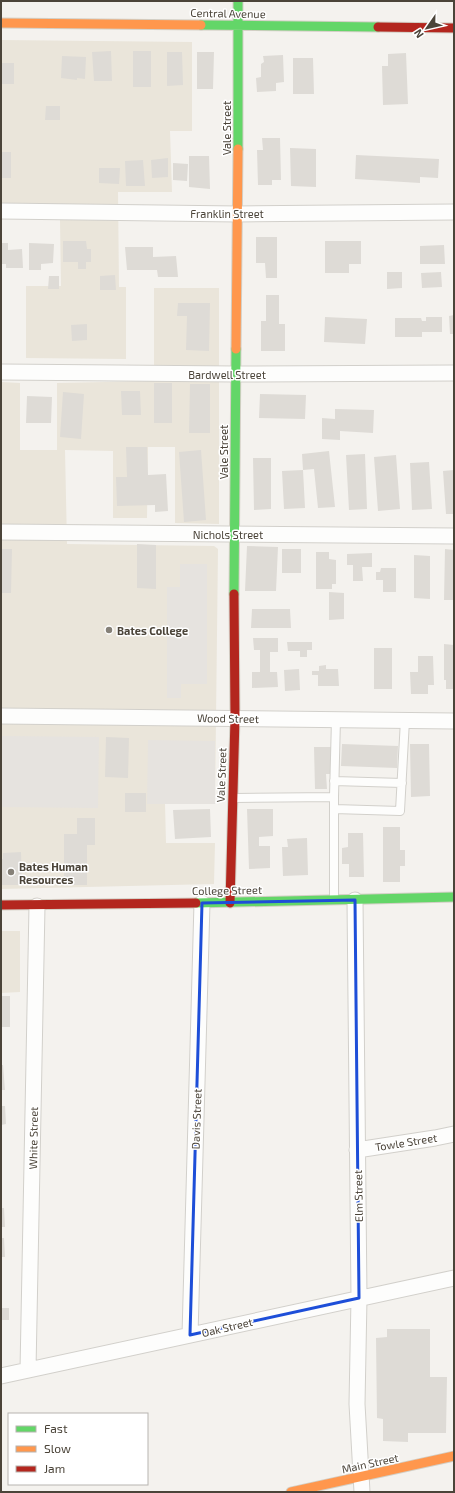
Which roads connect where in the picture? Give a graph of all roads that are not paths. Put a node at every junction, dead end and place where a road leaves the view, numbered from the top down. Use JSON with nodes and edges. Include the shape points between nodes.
{"nodes":[{"id":1,"x":238,"y":1,"type":"edge"},
{"id":2,"x":1,"y":23,"type":"edge"},
{"id":3,"x":238,"y":25,"type":"junction"},
{"id":4,"x":454,"y":28,"type":"edge"},
{"id":5,"x":1,"y":211,"type":"edge"},
{"id":6,"x":454,"y":212,"type":"edge"},
{"id":7,"x":238,"y":214,"type":"junction"},
{"id":8,"x":1,"y":372,"type":"edge"},
{"id":9,"x":454,"y":373,"type":"edge"},
{"id":10,"x":235,"y":374,"type":"junction"},
{"id":11,"x":1,"y":532,"type":"edge"},
{"id":12,"x":234,"y":534,"type":"junction"},
{"id":13,"x":454,"y":536,"type":"edge"},
{"id":14,"x":1,"y":716,"type":"edge"},
{"id":15,"x":235,"y":718,"type":"junction"},
{"id":16,"x":336,"y":719,"type":"junction"},
{"id":17,"x":405,"y":720,"type":"junction"},
{"id":18,"x":454,"y":721,"type":"edge"},
{"id":19,"x":334,"y":781,"type":"junction"},
{"id":20,"x":402,"y":784,"type":"junction"},
{"id":21,"x":334,"y":797,"type":"junction"},
{"id":22,"x":233,"y":798,"type":"junction"},
{"id":23,"x":334,"y":810,"type":"junction"},
{"id":24,"x":454,"y":897,"type":"edge"},
{"id":25,"x":334,"y":899,"type":"junction"},
{"id":26,"x":355,"y":900,"type":"junction"},
{"id":27,"x":202,"y":903,"type":"junction"},
{"id":28,"x":230,"y":903,"type":"junction"},
{"id":29,"x":1,"y":905,"type":"edge"},
{"id":30,"x":37,"y":906,"type":"junction"},
{"id":31,"x":454,"y":1134,"type":"edge"},
{"id":32,"x":357,"y":1150,"type":"junction"},
{"id":33,"x":454,"y":1278,"type":"edge"},
{"id":34,"x":359,"y":1298,"type":"junction"},
{"id":35,"x":190,"y":1335,"type":"junction"},
{"id":36,"x":28,"y":1370,"type":"junction"},
{"id":37,"x":1,"y":1376,"type":"edge"},
{"id":38,"x":454,"y":1456,"type":"edge"},
{"id":39,"x":361,"y":1485,"type":"edge"},
{"id":40,"x":291,"y":1492,"type":"edge"}],
"edges":[{"from":1,"to":3,"type":"main road","name":"Vale Street"},
{"from":2,"to":3,"type":"main road","name":"Central Avenue"},
{"from":3,"to":4,"type":"main road","name":"Central Avenue"},
{"from":3,"to":7,"type":"main road","name":"Vale Street"},
{"from":5,"to":7,"type":"street","name":"Franklin Street"},
{"from":6,"to":7,"type":"street","name":"Franklin Street"},
{"from":7,"to":10,"type":"main road","name":"Vale Street"},
{"from":8,"to":10,"type":"street","name":"Bardwell Street"},
{"from":9,"to":10,"type":"street","name":"Bardwell Street"},
{"from":10,"to":12,"type":"main road","name":"Vale Street"},
{"from":11,"to":12,"type":"street","name":"Nichols Street"},
{"from":12,"to":13,"type":"street","name":"Nichols Street"},
{"from":12,"to":15,"type":"main road","name":"Vale Street"},
{"from":14,"to":15,"type":"street","name":"Wood Street"},
{"from":15,"to":16,"type":"street","name":"Wood Street"},
{"from":15,"to":22,"type":"main road","name":"Vale Street"},
{"from":16,"to":17,"type":"street","name":"Wood Street"},
{"from":16,"to":19,"type":"lane"},
{"from":17,"to":18,"type":"street","name":"Wood Street"},
{"from":17,"to":20,"type":"lane"},
{"from":19,"to":20,"type":"lane"},
{"from":19,"to":21,"type":"lane"},
{"from":20,"to":23,"type":"lane","via":[[400,811]]},
{"from":21,"to":22,"type":"lane"},
{"from":21,"to":23,"type":"lane"},
{"from":22,"to":28,"type":"main road","name":"Vale Street"},
{"from":23,"to":25,"type":"lane"},
{"from":24,"to":26,"type":"main road","name":"College Street"},
{"from":25,"to":26,"type":"main road","name":"College Street"},
{"from":25,"to":28,"type":"main road","name":"College Street"},
{"from":26,"to":32,"type":"street","name":"Elm Street"},
{"from":27,"to":28,"type":"main road","name":"College Street"},
{"from":27,"to":30,"type":"main road","name":"College Street"},
{"from":27,"to":35,"type":"street","name":"Davis Street"},
{"from":29,"to":30,"type":"main road","name":"College Street"},
{"from":30,"to":36,"type":"street","name":"White Street"},
{"from":31,"to":32,"type":"street","name":"Towle Street"},
{"from":32,"to":34,"type":"street","name":"Elm Street"},
{"from":33,"to":34,"type":"street","name":"Oak Street"},
{"from":34,"to":35,"type":"street","name":"Oak Street"},
{"from":34,"to":39,"type":"street","name":"Elm Street","via":[[357,1404]]},
{"from":35,"to":36,"type":"street","name":"Oak Street"},
{"from":36,"to":37,"type":"street","name":"Oak Street"},
{"from":38,"to":39,"type":"main road","name":"Main Street"},
{"from":39,"to":40,"type":"main road","name":"Main Street"}]}
